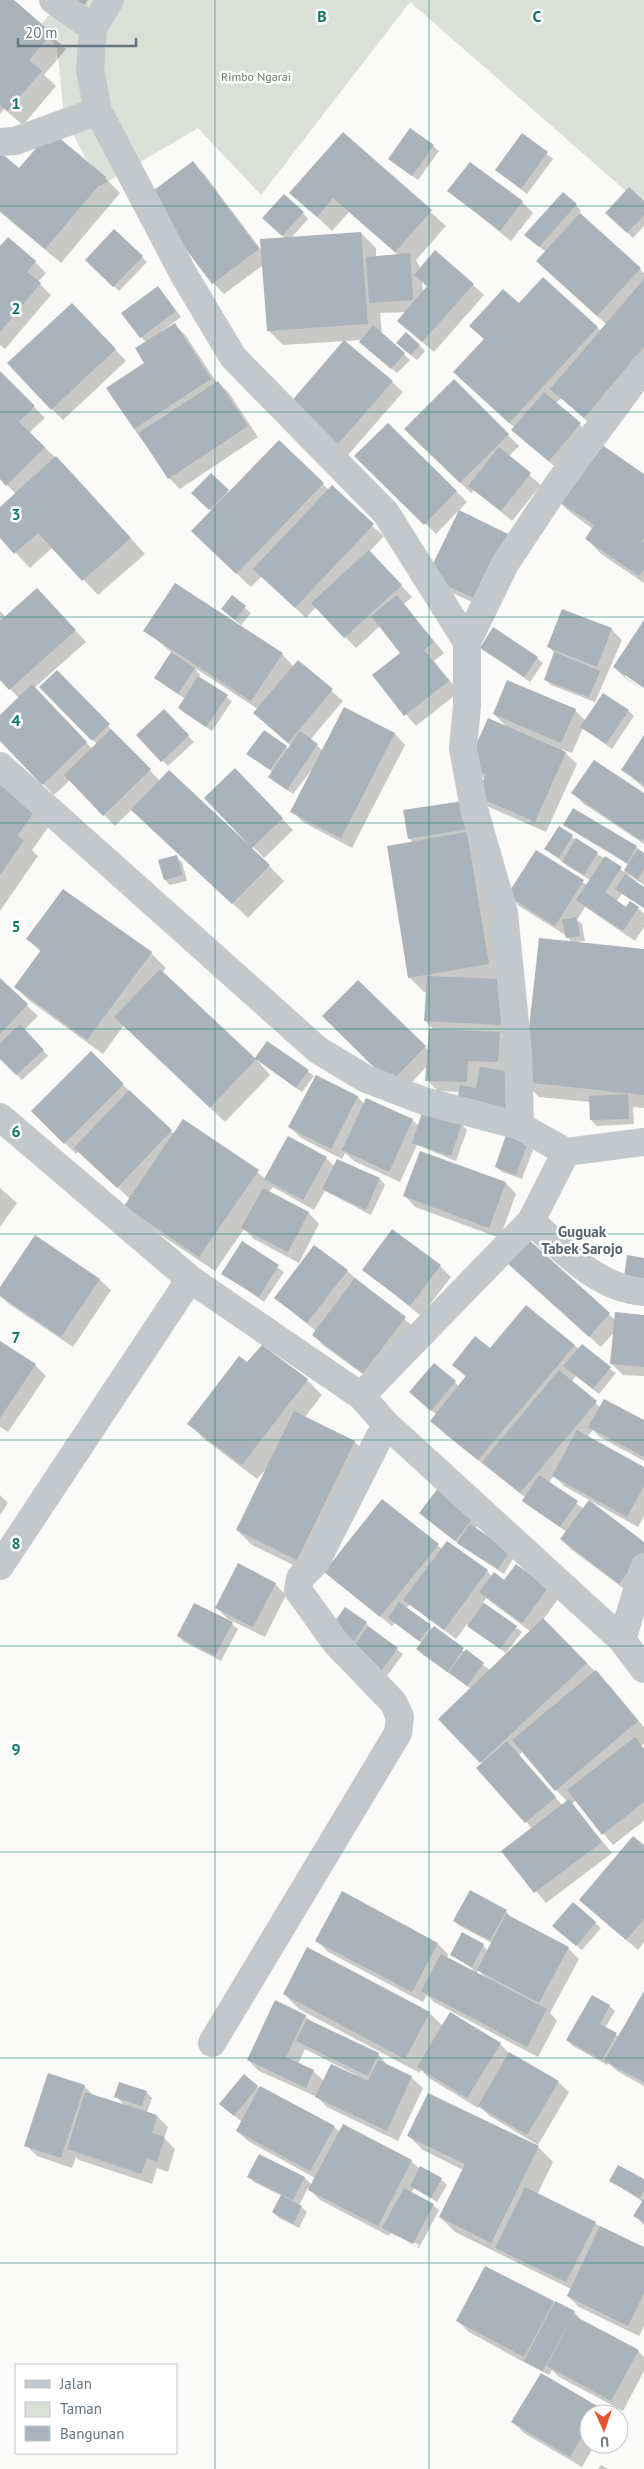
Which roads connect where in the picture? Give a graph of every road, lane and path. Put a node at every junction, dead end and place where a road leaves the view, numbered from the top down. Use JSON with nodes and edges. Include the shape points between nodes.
{"nodes":[{"id":1,"x":53,"y":0,"type":"edge"},
{"id":2,"x":110,"y":0,"type":"edge"},
{"id":3,"x":93,"y":28,"type":"junction"},
{"id":4,"x":98,"y":111,"type":"junction"},
{"id":5,"x":0,"y":142,"type":"edge"},
{"id":6,"x":644,"y":367,"type":"edge"},
{"id":7,"x":467,"y":642,"type":"junction"},
{"id":8,"x":0,"y":766,"type":"edge"},
{"id":9,"x":0,"y":1117,"type":"edge"},
{"id":10,"x":520,"y":1126,"type":"junction"},
{"id":11,"x":644,"y":1142,"type":"edge"},
{"id":12,"x":566,"y":1152,"type":"junction"},
{"id":13,"x":531,"y":1221,"type":"junction"},
{"id":14,"x":190,"y":1278,"type":"junction"},
{"id":15,"x":644,"y":1292,"type":"edge"},
{"id":16,"x":361,"y":1396,"type":"junction"},
{"id":17,"x":386,"y":1424,"type":"junction"},
{"id":18,"x":0,"y":1566,"type":"edge"},
{"id":19,"x":644,"y":1567,"type":"edge"},
{"id":20,"x":622,"y":1640,"type":"junction"},
{"id":21,"x":644,"y":1669,"type":"edge"},
{"id":22,"x":212,"y":2043,"type":"dead end"}],
"edges":[{"from":1,"to":3,"type":"street"},
{"from":2,"to":3,"type":"street"},
{"from":3,"to":4,"type":"street","via":[[90,70]]},
{"from":4,"to":5,"type":"street","via":[[15,141]]},
{"from":4,"to":7,"type":"street","via":[[184,275],[233,357],[386,514]]},
{"from":6,"to":7,"type":"street","via":[[558,484],[505,564]]},
{"from":7,"to":10,"type":"street","via":[[463,748],[474,808],[504,913],[518,1052]]},
{"from":8,"to":10,"type":"street","via":[[318,1050],[366,1079],[408,1095]]},
{"from":9,"to":14,"type":"street"},
{"from":10,"to":12,"type":"street"},
{"from":11,"to":12,"type":"street"},
{"from":12,"to":13,"type":"street"},
{"from":13,"to":15,"type":"street","via":[[599,1279],[628,1291]]},
{"from":13,"to":16,"type":"street"},
{"from":14,"to":16,"type":"street"},
{"from":14,"to":18,"type":"street"},
{"from":16,"to":17,"type":"street"},
{"from":17,"to":20,"type":"street"},
{"from":17,"to":22,"type":"street","via":[[316,1562],[300,1578],[298,1590],[336,1643],[394,1702],[400,1717],[398,1733]]},
{"from":19,"to":20,"type":"street"},
{"from":20,"to":21,"type":"street"}]}
